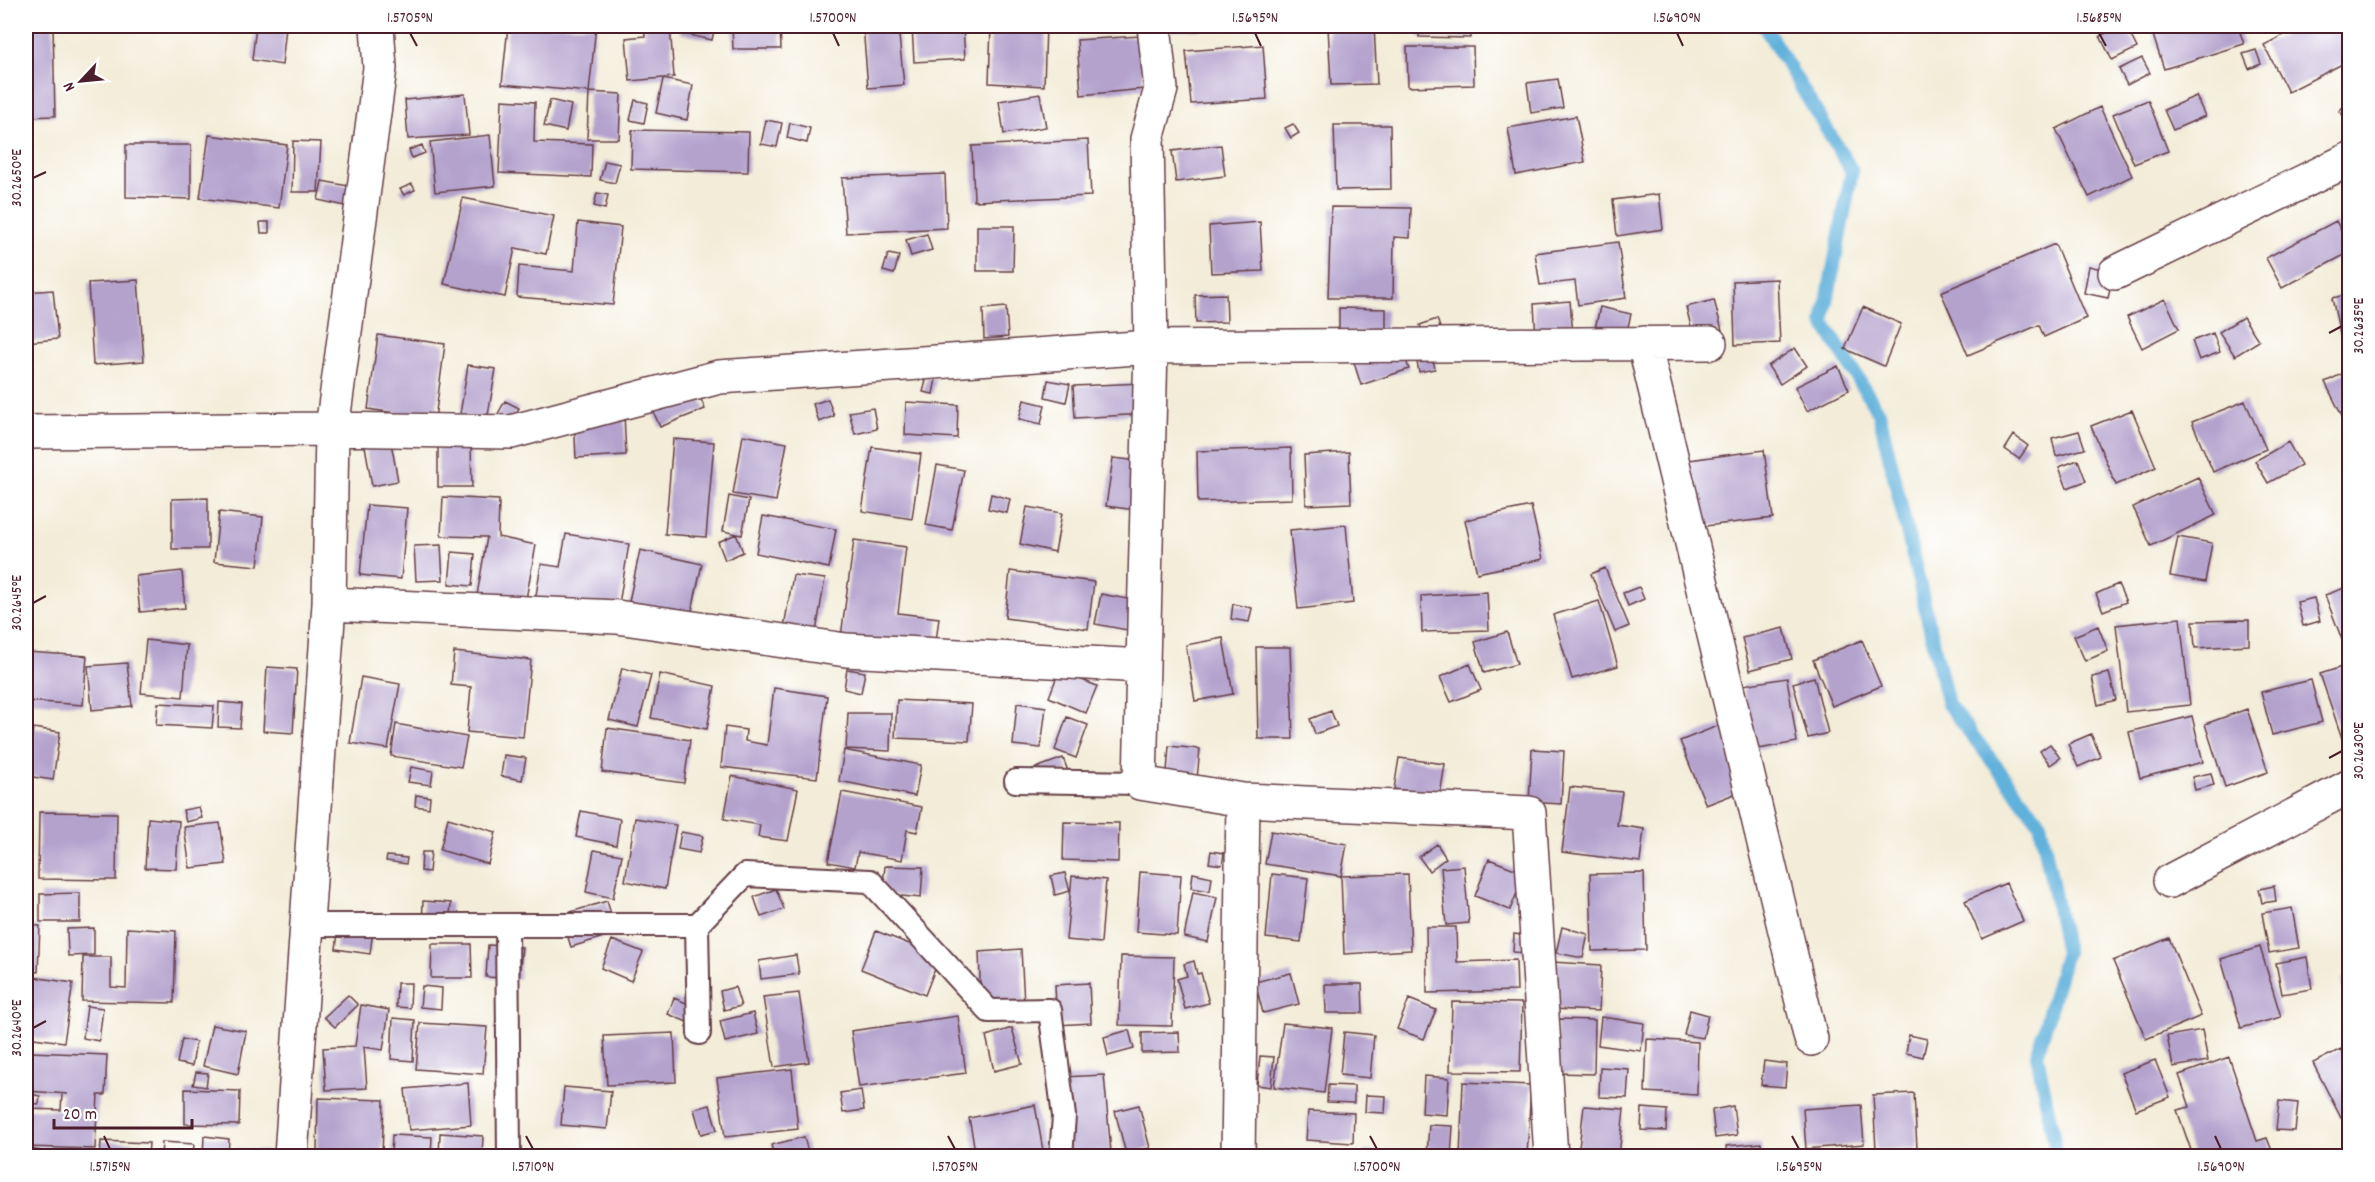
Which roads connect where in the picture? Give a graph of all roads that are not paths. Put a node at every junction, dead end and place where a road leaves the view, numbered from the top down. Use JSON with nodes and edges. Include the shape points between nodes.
{"nodes":[{"id":1,"x":377,"y":26,"type":"edge"},
{"id":2,"x":1154,"y":26,"type":"edge"},
{"id":3,"x":2349,"y":159,"type":"edge"},
{"id":4,"x":2115,"y":273,"type":"dead end"},
{"id":5,"x":1644,"y":343,"type":"junction"},
{"id":6,"x":1710,"y":343,"type":"dead end"},
{"id":7,"x":1151,"y":347,"type":"junction"},
{"id":8,"x":332,"y":429,"type":"junction"},
{"id":9,"x":26,"y":432,"type":"edge"},
{"id":10,"x":330,"y":604,"type":"junction"},
{"id":11,"x":1143,"y":666,"type":"junction"},
{"id":12,"x":1016,"y":781,"type":"dead end"},
{"id":13,"x":1140,"y":783,"type":"junction"},
{"id":14,"x":2349,"y":786,"type":"edge"},
{"id":15,"x":1243,"y":800,"type":"junction"},
{"id":16,"x":2170,"y":881,"type":"dead end"},
{"id":17,"x":306,"y":924,"type":"junction"},
{"id":18,"x":507,"y":925,"type":"junction"},
{"id":19,"x":697,"y":925,"type":"junction"},
{"id":20,"x":699,"y":1034,"type":"dead end"},
{"id":21,"x":1811,"y":1039,"type":"dead end"},
{"id":22,"x":291,"y":1156,"type":"edge"},
{"id":23,"x":509,"y":1156,"type":"edge"},
{"id":24,"x":1061,"y":1156,"type":"edge"},
{"id":25,"x":1238,"y":1156,"type":"edge"},
{"id":26,"x":1551,"y":1156,"type":"edge"}],
"edges":[{"from":1,"to":8,"type":"street","via":[[380,68]]},
{"from":2,"to":7,"type":"street","via":[[1161,89],[1147,140]]},
{"from":3,"to":4,"type":"street"},
{"from":5,"to":6,"type":"street"},
{"from":5,"to":7,"type":"street"},
{"from":5,"to":21,"type":"street"},
{"from":7,"to":8,"type":"street","via":[[718,377],[510,432]]},
{"from":7,"to":11,"type":"street"},
{"from":8,"to":9,"type":"street"},
{"from":8,"to":10,"type":"street"},
{"from":10,"to":11,"type":"street","via":[[617,617],[846,650]]},
{"from":10,"to":17,"type":"street"},
{"from":11,"to":13,"type":"street"},
{"from":12,"to":13,"type":"lane"},
{"from":13,"to":15,"type":"street"},
{"from":14,"to":16,"type":"street"},
{"from":15,"to":25,"type":"street"},
{"from":15,"to":26,"type":"street","via":[[1529,813]]},
{"from":17,"to":18,"type":"lane"},
{"from":17,"to":22,"type":"street"},
{"from":18,"to":19,"type":"lane"},
{"from":18,"to":23,"type":"lane"},
{"from":19,"to":20,"type":"lane"},
{"from":19,"to":24,"type":"lane","via":[[745,875],[870,881],[990,1011],[1050,1010],[1064,1116]]}]}
